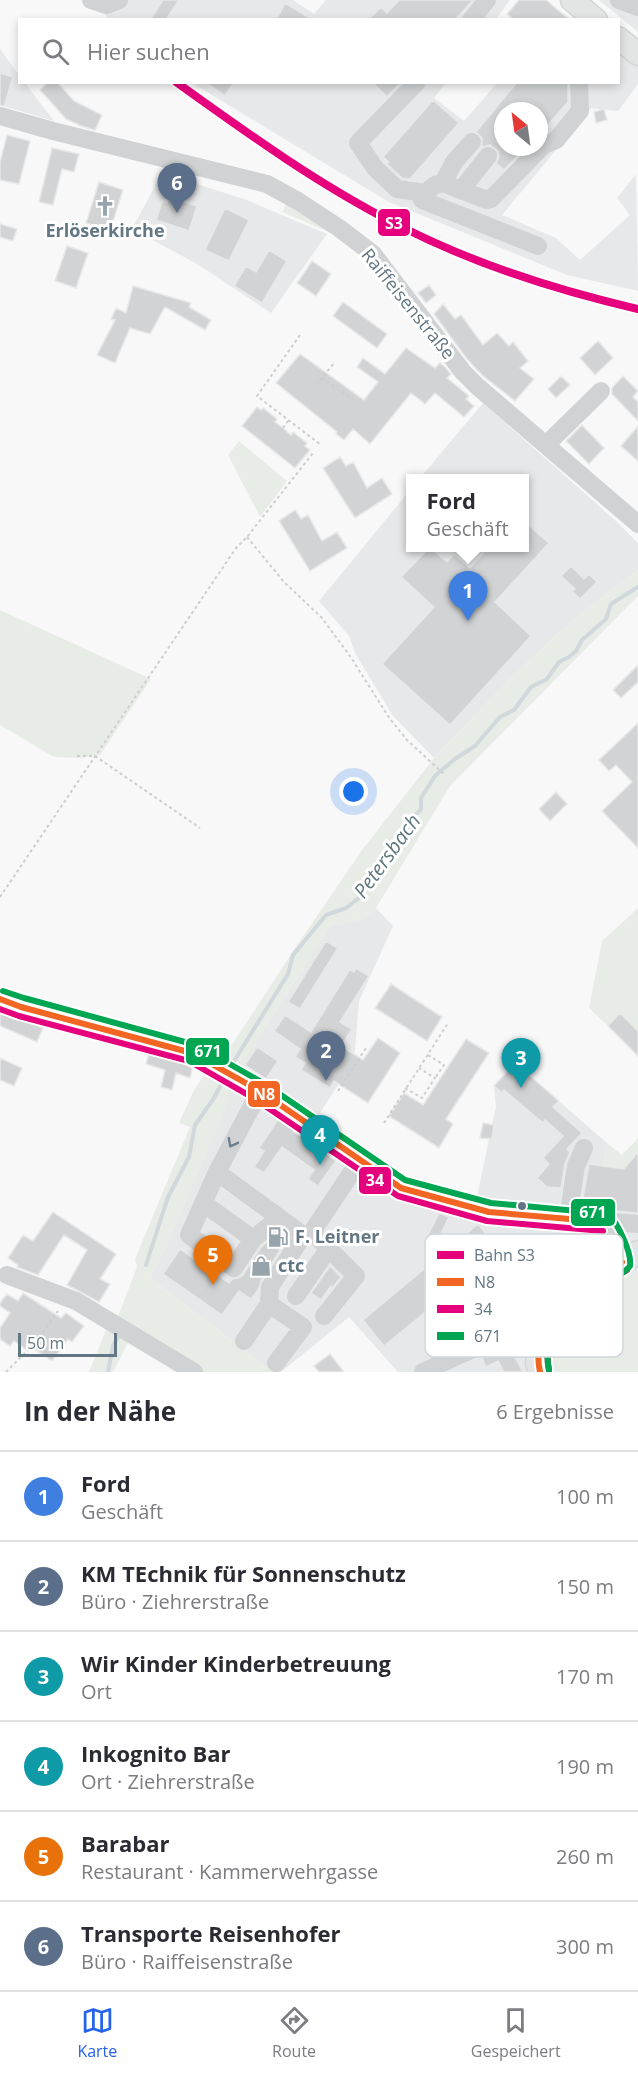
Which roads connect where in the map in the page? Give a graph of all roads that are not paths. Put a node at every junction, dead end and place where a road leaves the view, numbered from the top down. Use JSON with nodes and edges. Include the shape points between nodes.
{"nodes":[{"id":1,"x":91,"y":0,"type":"edge"},
{"id":2,"x":120,"y":0,"type":"edge"},
{"id":3,"x":487,"y":0,"type":"edge"},
{"id":4,"x":572,"y":0,"type":"edge"},
{"id":5,"x":619,"y":0,"type":"edge"},
{"id":6,"x":638,"y":8,"type":"edge"},
{"id":7,"x":473,"y":18,"type":"edge"},
{"id":8,"x":594,"y":18,"type":"edge"},
{"id":9,"x":620,"y":40,"type":"edge"},
{"id":10,"x":638,"y":54,"type":"edge"},
{"id":11,"x":415,"y":84,"type":"edge"},
{"id":12,"x":579,"y":84,"type":"edge"},
{"id":13,"x":0,"y":116,"type":"edge"},
{"id":14,"x":472,"y":142,"type":"dead end"},
{"id":15,"x":488,"y":156,"type":"dead end"},
{"id":16,"x":443,"y":183,"type":"junction"},
{"id":17,"x":461,"y":190,"type":"junction"},
{"id":18,"x":425,"y":193,"type":"junction"},
{"id":19,"x":537,"y":246,"type":"dead end"},
{"id":20,"x":601,"y":391,"type":"dead end"},
{"id":21,"x":547,"y":444,"type":"junction"},
{"id":22,"x":638,"y":524,"type":"edge"},
{"id":23,"x":0,"y":999,"type":"edge"},
{"id":24,"x":260,"y":1091,"type":"junction"},
{"id":25,"x":584,"y":1148,"type":"dead end"},
{"id":26,"x":360,"y":1160,"type":"junction"},
{"id":27,"x":217,"y":1172,"type":"junction"},
{"id":28,"x":203,"y":1203,"type":"junction"},
{"id":29,"x":279,"y":1218,"type":"junction"},
{"id":30,"x":568,"y":1219,"type":"junction"},
{"id":31,"x":604,"y":1222,"type":"junction"},
{"id":32,"x":638,"y":1224,"type":"edge"},
{"id":33,"x":307,"y":1233,"type":"junction"},
{"id":34,"x":611,"y":1234,"type":"edge"},
{"id":35,"x":253,"y":1239,"type":"junction"},
{"id":36,"x":329,"y":1248,"type":"junction"},
{"id":37,"x":7,"y":1275,"type":"dead end"},
{"id":38,"x":296,"y":1296,"type":"dead end"},
{"id":39,"x":269,"y":1304,"type":"junction"},
{"id":40,"x":324,"y":1316,"type":"dead end"},
{"id":41,"x":244,"y":1341,"type":"dead end"},
{"id":42,"x":458,"y":1357,"type":"edge"},
{"id":43,"x":537,"y":1357,"type":"edge"},
{"id":44,"x":276,"y":1363,"type":"dead end"},
{"id":45,"x":194,"y":1372,"type":"edge"},
{"id":46,"x":423,"y":1372,"type":"edge"},
{"id":47,"x":540,"y":1372,"type":"edge"}],
"edges":[{"from":1,"to":2,"type":"street","via":[[106,5]]},
{"from":3,"to":7,"type":"street"},
{"from":4,"to":8,"type":"main road"},
{"from":5,"to":6,"type":"street"},
{"from":9,"to":10,"type":"main road"},
{"from":11,"to":18,"type":"street","via":[[358,143],[375,168],[397,189]]},
{"from":12,"to":17,"type":"street","via":[[580,111],[556,140],[544,145],[490,200]]},
{"from":13,"to":21,"type":"street","name":"Raiffeisenstraße","via":[[267,184],[298,201],[373,254],[464,372]]},
{"from":14,"to":16,"type":"street","via":[[454,162]]},
{"from":15,"to":17,"type":"street"},
{"from":16,"to":17,"type":"street"},
{"from":16,"to":18,"type":"street"},
{"from":18,"to":19,"type":"street","via":[[422,200]]},
{"from":20,"to":21,"type":"street"},
{"from":21,"to":22,"type":"street","name":"Raiffeisenstraße"},
{"from":23,"to":24,"type":"street","via":[[183,1050]]},
{"from":24,"to":26,"type":"street"},
{"from":24,"to":27,"type":"street","one_way":true},
{"from":25,"to":30,"type":"street","via":[[576,1166]]},
{"from":26,"to":30,"type":"street","via":[[401,1188],[431,1197],[489,1212]]},
{"from":26,"to":33,"type":"street"},
{"from":27,"to":28,"type":"street"},
{"from":27,"to":29,"type":"street"},
{"from":28,"to":35,"type":"street"},
{"from":28,"to":35,"type":"street","via":[[189,1235],[234,1268]]},
{"from":29,"to":33,"type":"street"},
{"from":29,"to":35,"type":"street"},
{"from":30,"to":31,"type":"street"},
{"from":31,"to":32,"type":"street"},
{"from":31,"to":34,"type":"street"},
{"from":33,"to":36,"type":"street"},
{"from":33,"to":39,"type":"street","via":[[270,1287]]},
{"from":36,"to":38,"type":"street"},
{"from":36,"to":40,"type":"street","via":[[356,1276]]},
{"from":37,"to":45,"type":"street","via":[[71,1299]]},
{"from":39,"to":41,"type":"street"},
{"from":39,"to":44,"type":"street","via":[[303,1327]]},
{"from":42,"to":46,"type":"street"},
{"from":43,"to":47,"type":"main road"}]}
